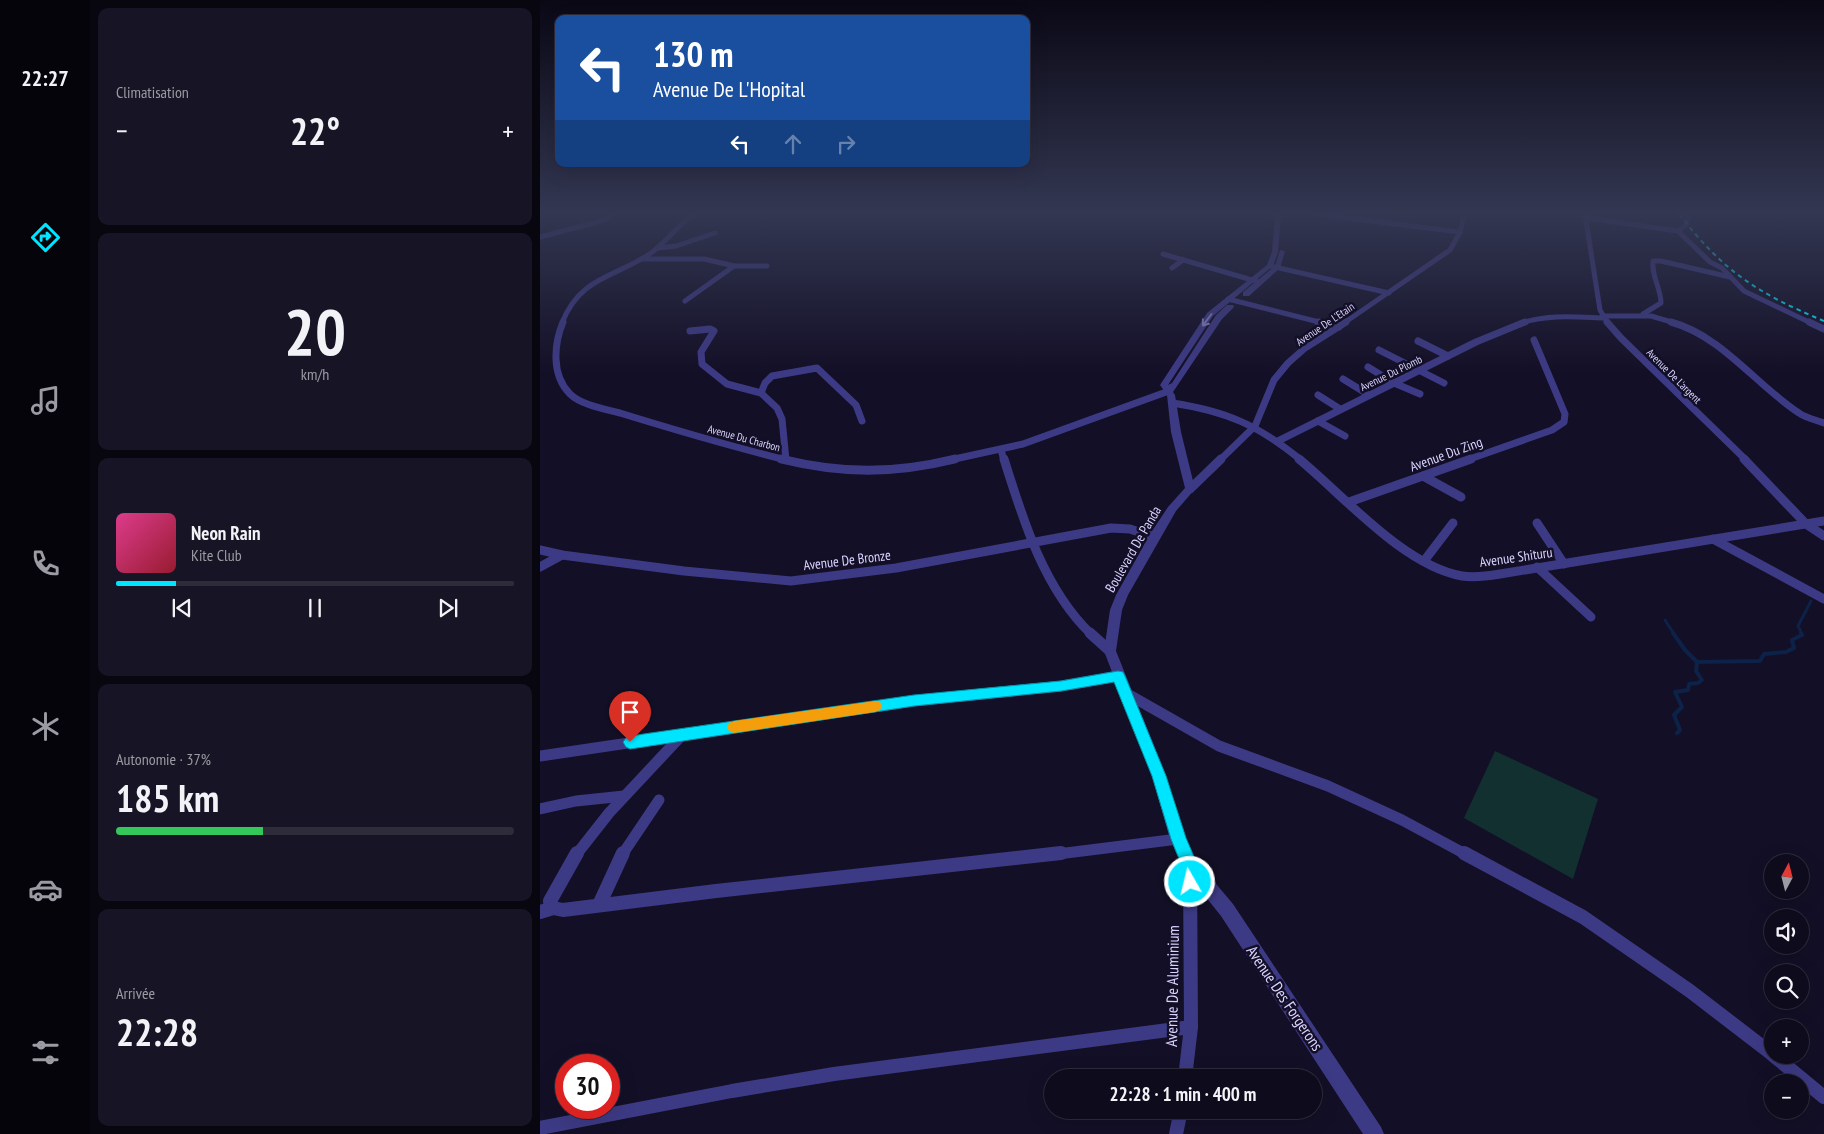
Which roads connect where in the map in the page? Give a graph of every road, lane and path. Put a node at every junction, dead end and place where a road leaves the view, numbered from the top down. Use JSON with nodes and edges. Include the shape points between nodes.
{"nodes":[{"id":1,"x":623,"y":267,"type":"edge"},
{"id":2,"x":733,"y":267,"type":"edge"},
{"id":3,"x":1207,"y":267,"type":"edge"},
{"id":4,"x":1273,"y":267,"type":"edge"},
{"id":5,"x":1273,"y":267,"type":"edge"},
{"id":6,"x":1278,"y":267,"type":"edge"},
{"id":7,"x":1426,"y":267,"type":"edge"},
{"id":8,"x":1592,"y":267,"type":"edge"},
{"id":9,"x":1652,"y":267,"type":"edge"},
{"id":10,"x":1687,"y":267,"type":"edge"},
{"id":11,"x":1720,"y":267,"type":"edge"},
{"id":12,"x":1730,"y":277,"type":"junction"},
{"id":13,"x":1253,"y":280,"type":"junction"},
{"id":14,"x":1262,"y":283,"type":"junction"},
{"id":15,"x":1389,"y":293,"type":"junction"},
{"id":16,"x":1228,"y":299,"type":"junction"},
{"id":17,"x":685,"y":301,"type":"dead end"},
{"id":18,"x":1236,"y":302,"type":"junction"},
{"id":19,"x":1640,"y":315,"type":"junction"},
{"id":20,"x":1603,"y":317,"type":"junction"},
{"id":21,"x":556,"y":320,"type":"dead end"},
{"id":22,"x":1339,"y":327,"type":"junction"},
{"id":23,"x":1824,"y":330,"type":"edge"},
{"id":24,"x":690,"y":331,"type":"dead end"},
{"id":25,"x":1534,"y":340,"type":"dead end"},
{"id":26,"x":1418,"y":341,"type":"dead end"},
{"id":27,"x":1190,"y":343,"type":"junction"},
{"id":28,"x":1200,"y":345,"type":"junction"},
{"id":29,"x":1379,"y":350,"type":"dead end"},
{"id":30,"x":1448,"y":356,"type":"junction"},
{"id":31,"x":1177,"y":364,"type":"junction"},
{"id":32,"x":1187,"y":366,"type":"junction"},
{"id":33,"x":1368,"y":367,"type":"dead end"},
{"id":34,"x":1418,"y":370,"type":"junction"},
{"id":35,"x":550,"y":372,"type":"dead end"},
{"id":36,"x":1343,"y":380,"type":"dead end"},
{"id":37,"x":1394,"y":383,"type":"junction"},
{"id":38,"x":1444,"y":383,"type":"dead end"},
{"id":39,"x":1170,"y":391,"type":"junction"},
{"id":40,"x":761,"y":393,"type":"junction"},
{"id":41,"x":1420,"y":394,"type":"dead end"},
{"id":42,"x":1318,"y":395,"type":"dead end"},
{"id":43,"x":1369,"y":395,"type":"junction"},
{"id":44,"x":1172,"y":403,"type":"junction"},
{"id":45,"x":1340,"y":409,"type":"junction"},
{"id":46,"x":862,"y":421,"type":"dead end"},
{"id":47,"x":1318,"y":421,"type":"junction"},
{"id":48,"x":1824,"y":423,"type":"edge"},
{"id":49,"x":1254,"y":426,"type":"junction"},
{"id":50,"x":1345,"y":436,"type":"dead end"},
{"id":51,"x":1278,"y":441,"type":"junction"},
{"id":52,"x":1002,"y":450,"type":"junction"},
{"id":53,"x":786,"y":460,"type":"junction"},
{"id":54,"x":1423,"y":476,"type":"junction"},
{"id":55,"x":1190,"y":489,"type":"junction"},
{"id":56,"x":1461,"y":497,"type":"dead end"},
{"id":57,"x":1348,"y":502,"type":"junction"},
{"id":58,"x":1824,"y":521,"type":"edge"},
{"id":59,"x":1453,"y":523,"type":"dead end"},
{"id":60,"x":1537,"y":523,"type":"dead end"},
{"id":61,"x":1806,"y":524,"type":"junction"},
{"id":62,"x":1824,"y":536,"type":"edge"},
{"id":63,"x":1154,"y":537,"type":"junction"},
{"id":64,"x":1713,"y":539,"type":"junction"},
{"id":65,"x":1033,"y":543,"type":"junction"},
{"id":66,"x":540,"y":550,"type":"edge"},
{"id":67,"x":562,"y":555,"type":"junction"},
{"id":68,"x":1424,"y":562,"type":"junction"},
{"id":69,"x":1564,"y":564,"type":"junction"},
{"id":70,"x":540,"y":567,"type":"edge"},
{"id":71,"x":1537,"y":567,"type":"junction"},
{"id":72,"x":1824,"y":599,"type":"edge"},
{"id":73,"x":1591,"y":618,"type":"dead end"},
{"id":74,"x":1110,"y":651,"type":"junction"},
{"id":75,"x":1118,"y":676,"type":"junction"},
{"id":76,"x":1124,"y":692,"type":"junction"},
{"id":77,"x":682,"y":735,"type":"junction"},
{"id":78,"x":540,"y":756,"type":"edge"},
{"id":79,"x":624,"y":796,"type":"junction"},
{"id":80,"x":659,"y":800,"type":"dead end"},
{"id":81,"x":540,"y":809,"type":"edge"},
{"id":82,"x":1178,"y":839,"type":"junction"},
{"id":83,"x":1190,"y":866,"type":"junction"},
{"id":84,"x":598,"y":905,"type":"junction"},
{"id":85,"x":553,"y":908,"type":"junction"},
{"id":86,"x":540,"y":912,"type":"edge"},
{"id":87,"x":1191,"y":1027,"type":"junction"},
{"id":88,"x":1764,"y":1048,"type":"edge"},
{"id":89,"x":1784,"y":1064,"type":"edge"},
{"id":90,"x":1186,"y":1069,"type":"edge"},
{"id":91,"x":1824,"y":1097,"type":"edge"},
{"id":92,"x":1179,"y":1119,"type":"edge"},
{"id":93,"x":540,"y":1128,"type":"edge"},
{"id":94,"x":1176,"y":1134,"type":"edge"},
{"id":95,"x":1374,"y":1134,"type":"edge"}],
"edges":[{"from":1,"to":21,"type":"street","via":[[596,280]]},
{"from":2,"to":17,"type":"street"},
{"from":3,"to":13,"type":"street"},
{"from":4,"to":13,"type":"street"},
{"from":5,"to":14,"type":"street"},
{"from":6,"to":15,"type":"street"},
{"from":7,"to":15,"type":"street","name":"Avenue De L'Etain"},
{"from":8,"to":20,"type":"street"},
{"from":9,"to":19,"type":"street","via":[[1662,303]]},
{"from":10,"to":12,"type":"street"},
{"from":11,"to":12,"type":"street"},
{"from":12,"to":23,"type":"street","via":[[1749,294]]},
{"from":13,"to":14,"type":"street"},
{"from":13,"to":16,"type":"street"},
{"from":14,"to":18,"type":"street"},
{"from":15,"to":22,"type":"street","name":"Avenue De L'Etain"},
{"from":16,"to":18,"type":"street"},
{"from":16,"to":27,"type":"street","one_way":true,"via":[[1210,315]]},
{"from":18,"to":22,"type":"street"},
{"from":18,"to":28,"type":"street","via":[[1219,317]]},
{"from":19,"to":20,"type":"street","name":"Avenue Du Plomb"},
{"from":19,"to":48,"type":"street","via":[[1699,332],[1800,414]]},
{"from":20,"to":30,"type":"street","name":"Avenue Du Plomb","via":[[1533,319]]},
{"from":20,"to":61,"type":"street","name":"Avenue De L'argent"},
{"from":22,"to":49,"type":"street","name":"Avenue De L'Etain","via":[[1288,363],[1274,380]]},
{"from":24,"to":40,"type":"street","via":[[714,331],[701,352],[705,369],[727,384]]},
{"from":25,"to":54,"type":"street","name":"Avenue Du Zing","via":[[1565,414],[1564,422],[1552,430]]},
{"from":26,"to":30,"type":"street"},
{"from":27,"to":28,"type":"street"},
{"from":27,"to":31,"type":"street"},
{"from":28,"to":32,"type":"street"},
{"from":29,"to":34,"type":"street"},
{"from":30,"to":34,"type":"street","name":"Avenue Du Plomb"},
{"from":31,"to":32,"type":"street"},
{"from":31,"to":39,"type":"street","via":[[1164,385]]},
{"from":32,"to":39,"type":"street"},
{"from":33,"to":37,"type":"street"},
{"from":34,"to":37,"type":"street","name":"Avenue Du Plomb"},
{"from":34,"to":38,"type":"street"},
{"from":35,"to":53,"type":"street","name":"Avenue Du Charbon","via":[[560,387],[587,402]]},
{"from":36,"to":43,"type":"street"},
{"from":37,"to":41,"type":"street"},
{"from":37,"to":43,"type":"street","name":"Avenue Du Plomb"},
{"from":39,"to":44,"type":"street"},
{"from":39,"to":52,"type":"street","name":"Avenue Du Charbon"},
{"from":40,"to":46,"type":"street","via":[[772,376],[816,368],[856,405]]},
{"from":40,"to":53,"type":"street","via":[[777,408],[782,419]]},
{"from":42,"to":45,"type":"street"},
{"from":43,"to":45,"type":"street","name":"Avenue Du Plomb"},
{"from":44,"to":49,"type":"street","name":"Avenue Shituru","via":[[1218,411]]},
{"from":44,"to":55,"type":"street"},
{"from":45,"to":47,"type":"street","name":"Avenue Du Plomb"},
{"from":47,"to":50,"type":"street"},
{"from":47,"to":51,"type":"street","name":"Avenue Du Plomb"},
{"from":49,"to":51,"type":"street","name":"Avenue Shituru"},
{"from":49,"to":55,"type":"street"},
{"from":51,"to":57,"type":"street","name":"Avenue Shituru"},
{"from":52,"to":53,"type":"street","name":"Avenue Du Charbon","via":[[888,471],[842,471]]},
{"from":52,"to":65,"type":"street"},
{"from":54,"to":56,"type":"street"},
{"from":54,"to":57,"type":"street","name":"Avenue Du Zing"},
{"from":55,"to":63,"type":"street","name":"Boulevard De Panda"},
{"from":57,"to":68,"type":"street","name":"Avenue Shituru","via":[[1392,540]]},
{"from":58,"to":61,"type":"street","name":"Avenue Shituru"},
{"from":59,"to":68,"type":"street","via":[[1441,534]]},
{"from":60,"to":69,"type":"street"},
{"from":61,"to":62,"type":"street","name":"Avenue De L'argent"},
{"from":61,"to":64,"type":"street","name":"Avenue Shituru"},
{"from":63,"to":65,"type":"street","name":"Avenue De Bronze","via":[[1119,528]]},
{"from":63,"to":74,"type":"street","name":"Boulevard De Panda","via":[[1116,610]]},
{"from":64,"to":69,"type":"street","name":"Avenue Shituru"},
{"from":64,"to":72,"type":"street"},
{"from":65,"to":67,"type":"street","name":"Avenue De Bronze","via":[[896,568],[791,581]]},
{"from":65,"to":74,"type":"street","via":[[1071,611]]},
{"from":66,"to":67,"type":"street","name":"Avenue De Bronze"},
{"from":67,"to":70,"type":"street"},
{"from":68,"to":71,"type":"street","name":"Avenue Shituru","via":[[1447,572],[1480,577]]},
{"from":69,"to":71,"type":"street","name":"Avenue Shituru"},
{"from":71,"to":73,"type":"street"},
{"from":74,"to":75,"type":"street","name":"Boulevard De Panda"},
{"from":75,"to":76,"type":"street","name":"Boulevard De Panda"},
{"from":75,"to":77,"type":"street","via":[[1061,686],[914,701]]},
{"from":76,"to":82,"type":"street","name":"Boulevard De Panda","via":[[1159,776]]},
{"from":76,"to":88,"type":"street","via":[[1219,746],[1328,786],[1402,820],[1583,917],[1690,991]]},
{"from":77,"to":78,"type":"street"},
{"from":77,"to":79,"type":"street"},
{"from":79,"to":81,"type":"street"},
{"from":79,"to":85,"type":"street","via":[[563,874],[550,901]]},
{"from":80,"to":84,"type":"street","via":[[622,853]]},
{"from":82,"to":83,"type":"street","name":"Boulevard De Panda"},
{"from":82,"to":84,"type":"street"},
{"from":83,"to":87,"type":"street","name":"Avenue De Aluminium"},
{"from":83,"to":95,"type":"street","name":"Avenue Des Forgerons","via":[[1227,910]]},
{"from":84,"to":85,"type":"street","via":[[562,910]]},
{"from":85,"to":86,"type":"street"},
{"from":87,"to":90,"type":"street","name":"Avenue De Aluminium"},
{"from":87,"to":93,"type":"street","via":[[834,1074]]},
{"from":89,"to":91,"type":"street"},
{"from":92,"to":94,"type":"street"}]}
